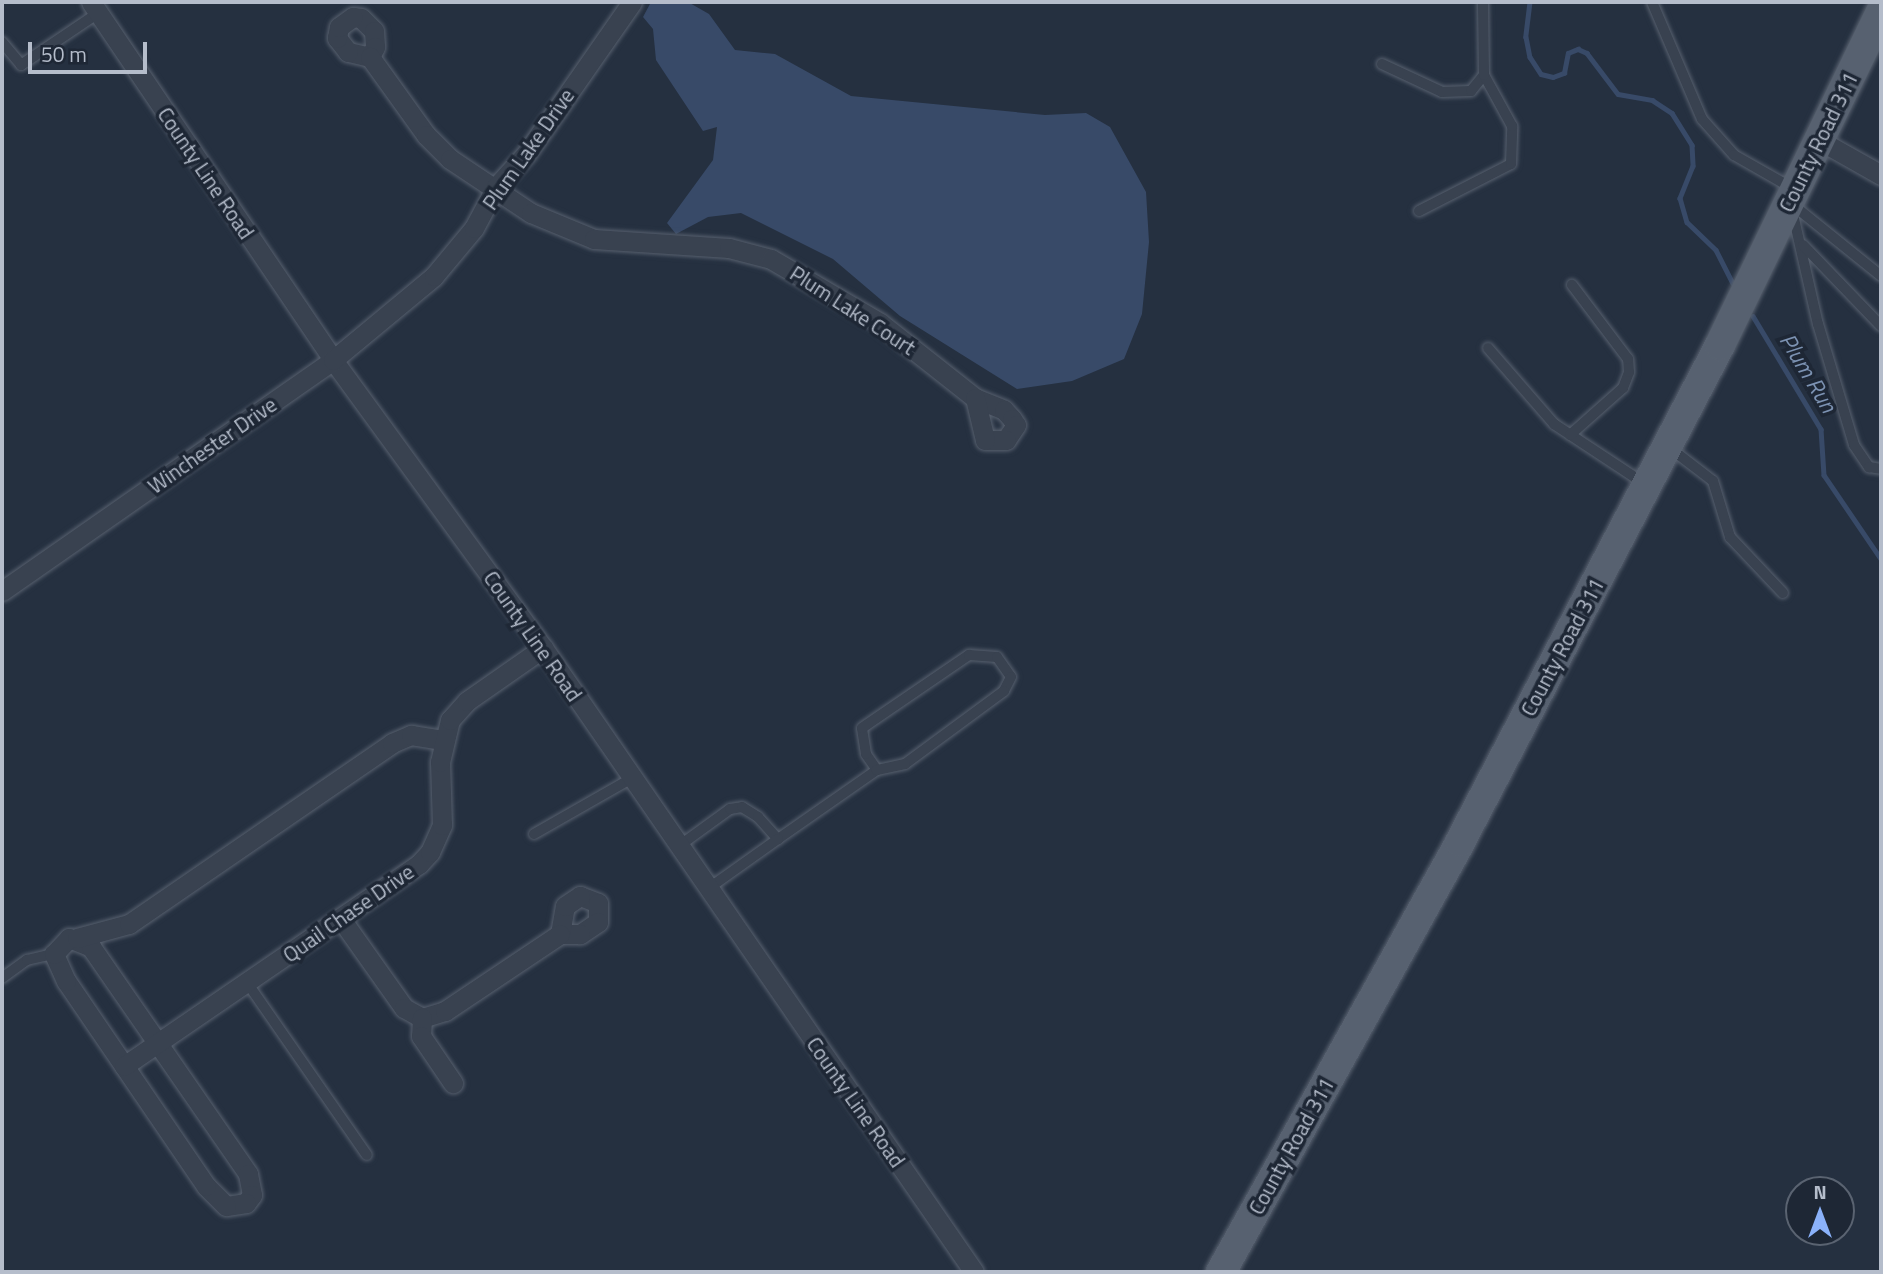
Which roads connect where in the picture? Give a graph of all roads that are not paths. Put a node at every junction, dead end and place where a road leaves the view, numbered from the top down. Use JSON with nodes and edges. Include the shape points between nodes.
{"nodes":[{"id":1,"x":632,"y":2,"type":"edge"},
{"id":2,"x":1483,"y":2,"type":"edge"},
{"id":3,"x":1653,"y":2,"type":"edge"},
{"id":4,"x":94,"y":7,"type":"edge"},
{"id":5,"x":1881,"y":12,"type":"edge"},
{"id":6,"x":2,"y":42,"type":"edge"},
{"id":7,"x":370,"y":57,"type":"dead end"},
{"id":8,"x":1382,"y":64,"type":"dead end"},
{"id":9,"x":1484,"y":75,"type":"junction"},
{"id":10,"x":1819,"y":140,"type":"junction"},
{"id":11,"x":1881,"y":175,"type":"edge"},
{"id":12,"x":496,"y":187,"type":"junction"},
{"id":13,"x":1793,"y":196,"type":"junction"},
{"id":14,"x":1419,"y":211,"type":"dead end"},
{"id":15,"x":1803,"y":245,"type":"junction"},
{"id":16,"x":1881,"y":276,"type":"edge"},
{"id":17,"x":1572,"y":285,"type":"dead end"},
{"id":18,"x":418,"y":290,"type":"joint"},
{"id":19,"x":1881,"y":326,"type":"edge"},
{"id":20,"x":1488,"y":348,"type":"dead end"},
{"id":21,"x":333,"y":360,"type":"junction"},
{"id":22,"x":975,"y":398,"type":"dead end"},
{"id":23,"x":1570,"y":435,"type":"junction"},
{"id":24,"x":1667,"y":445,"type":"junction"},
{"id":25,"x":1881,"y":469,"type":"edge"},
{"id":26,"x":1646,"y":485,"type":"junction"},
{"id":27,"x":2,"y":591,"type":"edge"},
{"id":28,"x":1783,"y":593,"type":"dead end"},
{"id":29,"x":542,"y":648,"type":"junction"},
{"id":30,"x":443,"y":740,"type":"junction"},
{"id":31,"x":877,"y":770,"type":"junction"},
{"id":32,"x":632,"y":778,"type":"junction"},
{"id":33,"x":534,"y":834,"type":"dead end"},
{"id":34,"x":778,"y":839,"type":"junction"},
{"id":35,"x":679,"y":846,"type":"junction"},
{"id":36,"x":709,"y":888,"type":"junction"},
{"id":37,"x":341,"y":919,"type":"junction"},
{"id":38,"x":560,"y":934,"type":"dead end"},
{"id":39,"x":77,"y":938,"type":"junction"},
{"id":40,"x":54,"y":954,"type":"junction"},
{"id":41,"x":2,"y":978,"type":"edge"},
{"id":42,"x":248,"y":984,"type":"junction"},
{"id":43,"x":422,"y":1018,"type":"junction"},
{"id":44,"x":158,"y":1044,"type":"junction"},
{"id":45,"x":124,"y":1066,"type":"junction"},
{"id":46,"x":453,"y":1083,"type":"dead end"},
{"id":47,"x":367,"y":1155,"type":"dead end"},
{"id":48,"x":1226,"y":1271,"type":"edge"},
{"id":49,"x":974,"y":1272,"type":"edge"}],
"edges":[{"from":1,"to":12,"type":"street","name":"Plum Lake Drive","via":[[526,154]]},
{"from":2,"to":9,"type":"lane"},
{"from":3,"to":13,"type":"lane","via":[[1702,119],[1734,155]]},
{"from":4,"to":6,"type":"lane","via":[[21,65]]},
{"from":4,"to":21,"type":"street","name":"County Line Road"},
{"from":5,"to":10,"type":"main road","name":"County Road 311"},
{"from":7,"to":12,"type":"street","name":"Plum Lake Court","via":[[426,135],[464,170]]},
{"from":8,"to":9,"type":"lane","via":[[1442,92],[1471,91]]},
{"from":9,"to":14,"type":"lane","via":[[1512,126],[1511,164]]},
{"from":10,"to":11,"type":"street"},
{"from":10,"to":13,"type":"main road","name":"County Road 311"},
{"from":12,"to":18,"type":"street","name":"Plum Lake Drive","via":[[474,228]]},
{"from":12,"to":22,"type":"street","name":"Plum Lake Court","via":[[531,213],[594,239],[729,248],[771,259],[880,324]]},
{"from":13,"to":15,"type":"lane"},
{"from":13,"to":16,"type":"lane"},
{"from":13,"to":24,"type":"main road","name":"County Road 311"},
{"from":15,"to":19,"type":"lane"},
{"from":15,"to":25,"type":"lane","via":[[1818,324],[1854,445],[1869,467]]},
{"from":17,"to":23,"type":"lane","via":[[1628,359],[1629,372],[1623,388]]},
{"from":18,"to":21,"type":"street","name":"Winchester Drive"},
{"from":20,"to":23,"type":"lane","via":[[1554,425]]},
{"from":21,"to":27,"type":"street","name":"Winchester Drive"},
{"from":21,"to":29,"type":"street","name":"County Line Road"},
{"from":23,"to":26,"type":"lane"},
{"from":24,"to":26,"type":"main road","name":"County Road 311"},
{"from":24,"to":28,"type":"lane","via":[[1713,481],[1730,537]]},
{"from":26,"to":48,"type":"main road","name":"County Road 311","via":[[1460,842]]},
{"from":29,"to":30,"type":"street","name":"Quail Chase Drive","via":[[467,701],[450,720]]},
{"from":29,"to":32,"type":"street","name":"County Line Road"},
{"from":30,"to":37,"type":"street","name":"Quail Chase Drive","via":[[442,825],[430,852]]},
{"from":30,"to":39,"type":"street","via":[[411,735],[392,743],[129,924]]},
{"from":31,"to":31,"type":"lane","via":[[866,754],[862,729],[969,655],[997,657],[1011,677],[1004,691],[905,764]]},
{"from":31,"to":34,"type":"lane"},
{"from":32,"to":33,"type":"lane"},
{"from":32,"to":35,"type":"street","name":"County Line Road"},
{"from":34,"to":35,"type":"lane","via":[[742,807],[730,809]]},
{"from":34,"to":36,"type":"lane"},
{"from":35,"to":36,"type":"street","name":"County Line Road"},
{"from":36,"to":49,"type":"street","name":"County Line Road"},
{"from":37,"to":42,"type":"street","name":"Quail Chase Drive"},
{"from":37,"to":43,"type":"street","via":[[396,998],[412,1015]]},
{"from":38,"to":43,"type":"street","via":[[444,1011]]},
{"from":39,"to":40,"type":"street","via":[[61,941]]},
{"from":39,"to":44,"type":"street","via":[[91,947]]},
{"from":40,"to":41,"type":"lane","via":[[27,960]]},
{"from":40,"to":45,"type":"street","via":[[66,981]]},
{"from":42,"to":44,"type":"street","name":"Quail Chase Drive"},
{"from":42,"to":47,"type":"lane"},
{"from":43,"to":46,"type":"street","via":[[421,1036]]},
{"from":44,"to":45,"type":"street","name":"Quail Chase Drive"},
{"from":44,"to":45,"type":"street","via":[[248,1174],[252,1195],[246,1203],[226,1206],[216,1198]]}]}
